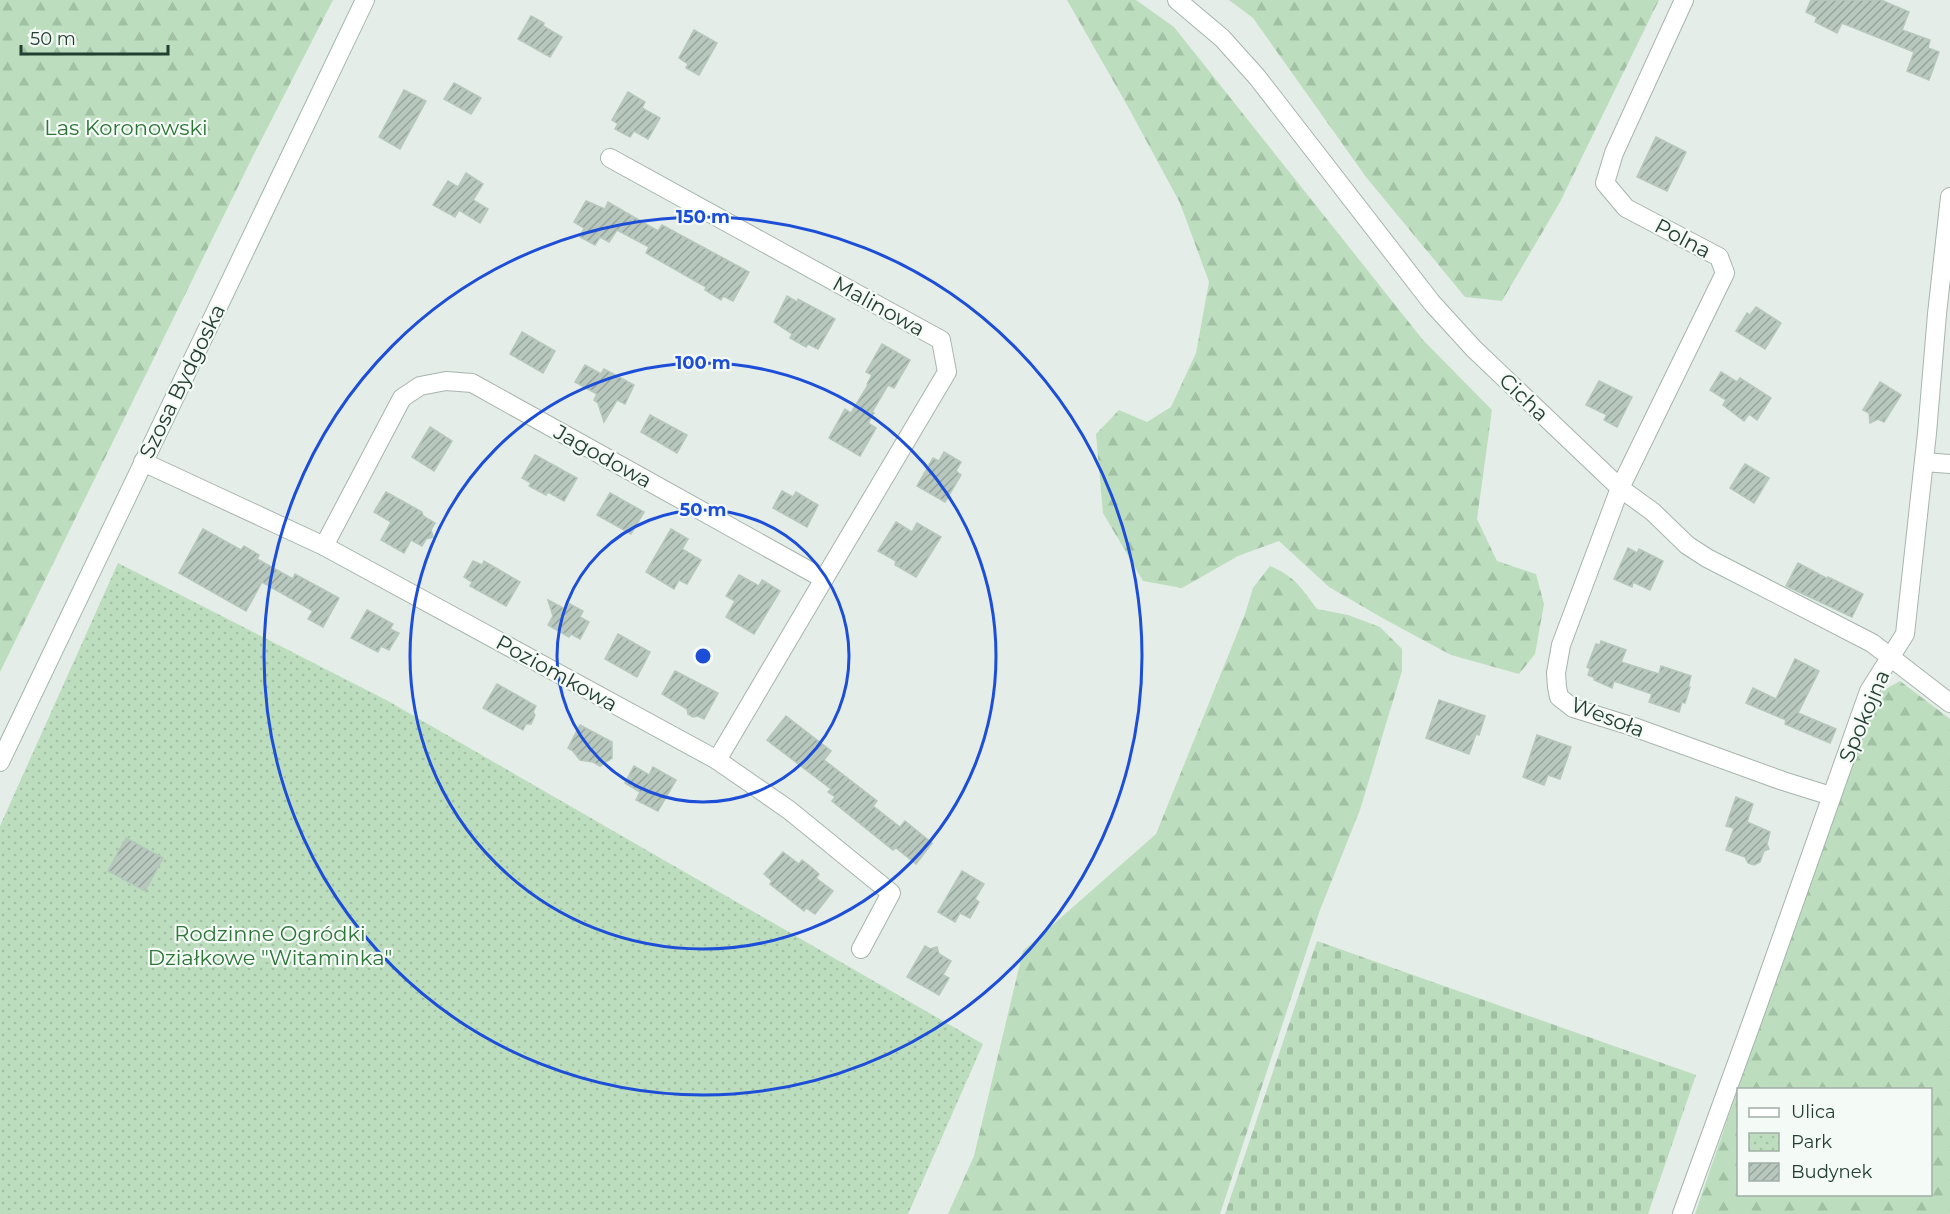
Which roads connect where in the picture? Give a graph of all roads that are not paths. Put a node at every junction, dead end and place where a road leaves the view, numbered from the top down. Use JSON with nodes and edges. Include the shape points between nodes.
{"nodes":[{"id":1,"x":365,"y":0,"type":"edge"},
{"id":2,"x":1177,"y":0,"type":"edge"},
{"id":3,"x":1684,"y":0,"type":"edge"},
{"id":4,"x":610,"y":158,"type":"dead end"},
{"id":5,"x":1950,"y":197,"type":"edge"},
{"id":6,"x":143,"y":462,"type":"junction"},
{"id":7,"x":1924,"y":462,"type":"junction"},
{"id":8,"x":1950,"y":464,"type":"edge"},
{"id":9,"x":1620,"y":488,"type":"junction"},
{"id":10,"x":324,"y":546,"type":"junction"},
{"id":11,"x":824,"y":579,"type":"junction"},
{"id":12,"x":1889,"y":657,"type":"junction"},
{"id":13,"x":1950,"y":703,"type":"edge"},
{"id":14,"x":717,"y":760,"type":"junction"},
{"id":15,"x":0,"y":762,"type":"edge"},
{"id":16,"x":1831,"y":796,"type":"junction"},
{"id":17,"x":861,"y":949,"type":"dead end"},
{"id":18,"x":1682,"y":1214,"type":"edge"}],
"edges":[{"from":1,"to":6,"type":"street","name":"Szosa Bydgoska"},
{"from":2,"to":9,"type":"street","name":"Cicha","via":[[1222,38],[1257,77],[1439,311]]},
{"from":3,"to":9,"type":"street","name":"Polna","via":[[1614,153],[1605,183],[1626,208],[1719,257],[1725,273]]},
{"from":4,"to":11,"type":"street","name":"Malinowa","via":[[940,340],[947,372]]},
{"from":5,"to":7,"type":"street","name":"Spokojna"},
{"from":6,"to":10,"type":"street","name":"Poziomkowa"},
{"from":6,"to":15,"type":"street","name":"Szosa Bydgoska"},
{"from":7,"to":8,"type":"street"},
{"from":7,"to":12,"type":"street","name":"Spokojna","via":[[1905,634]]},
{"from":9,"to":12,"type":"street","name":"Cicha","via":[[1707,558],[1872,643]]},
{"from":9,"to":16,"type":"street","name":"Wesoła","via":[[1562,645],[1557,673],[1559,697],[1573,708]]},
{"from":10,"to":11,"type":"street","name":"Jagodowa","via":[[402,398],[420,386],[446,381],[472,383]]},
{"from":10,"to":14,"type":"street","name":"Poziomkowa"},
{"from":11,"to":14,"type":"street"},
{"from":12,"to":13,"type":"street","name":"Cicha"},
{"from":12,"to":16,"type":"street","name":"Spokojna","via":[[1869,691]]},
{"from":14,"to":17,"type":"street","name":"Poziomkowa","via":[[789,810],[891,893]]},
{"from":16,"to":18,"type":"street","name":"Spokojna"}]}
